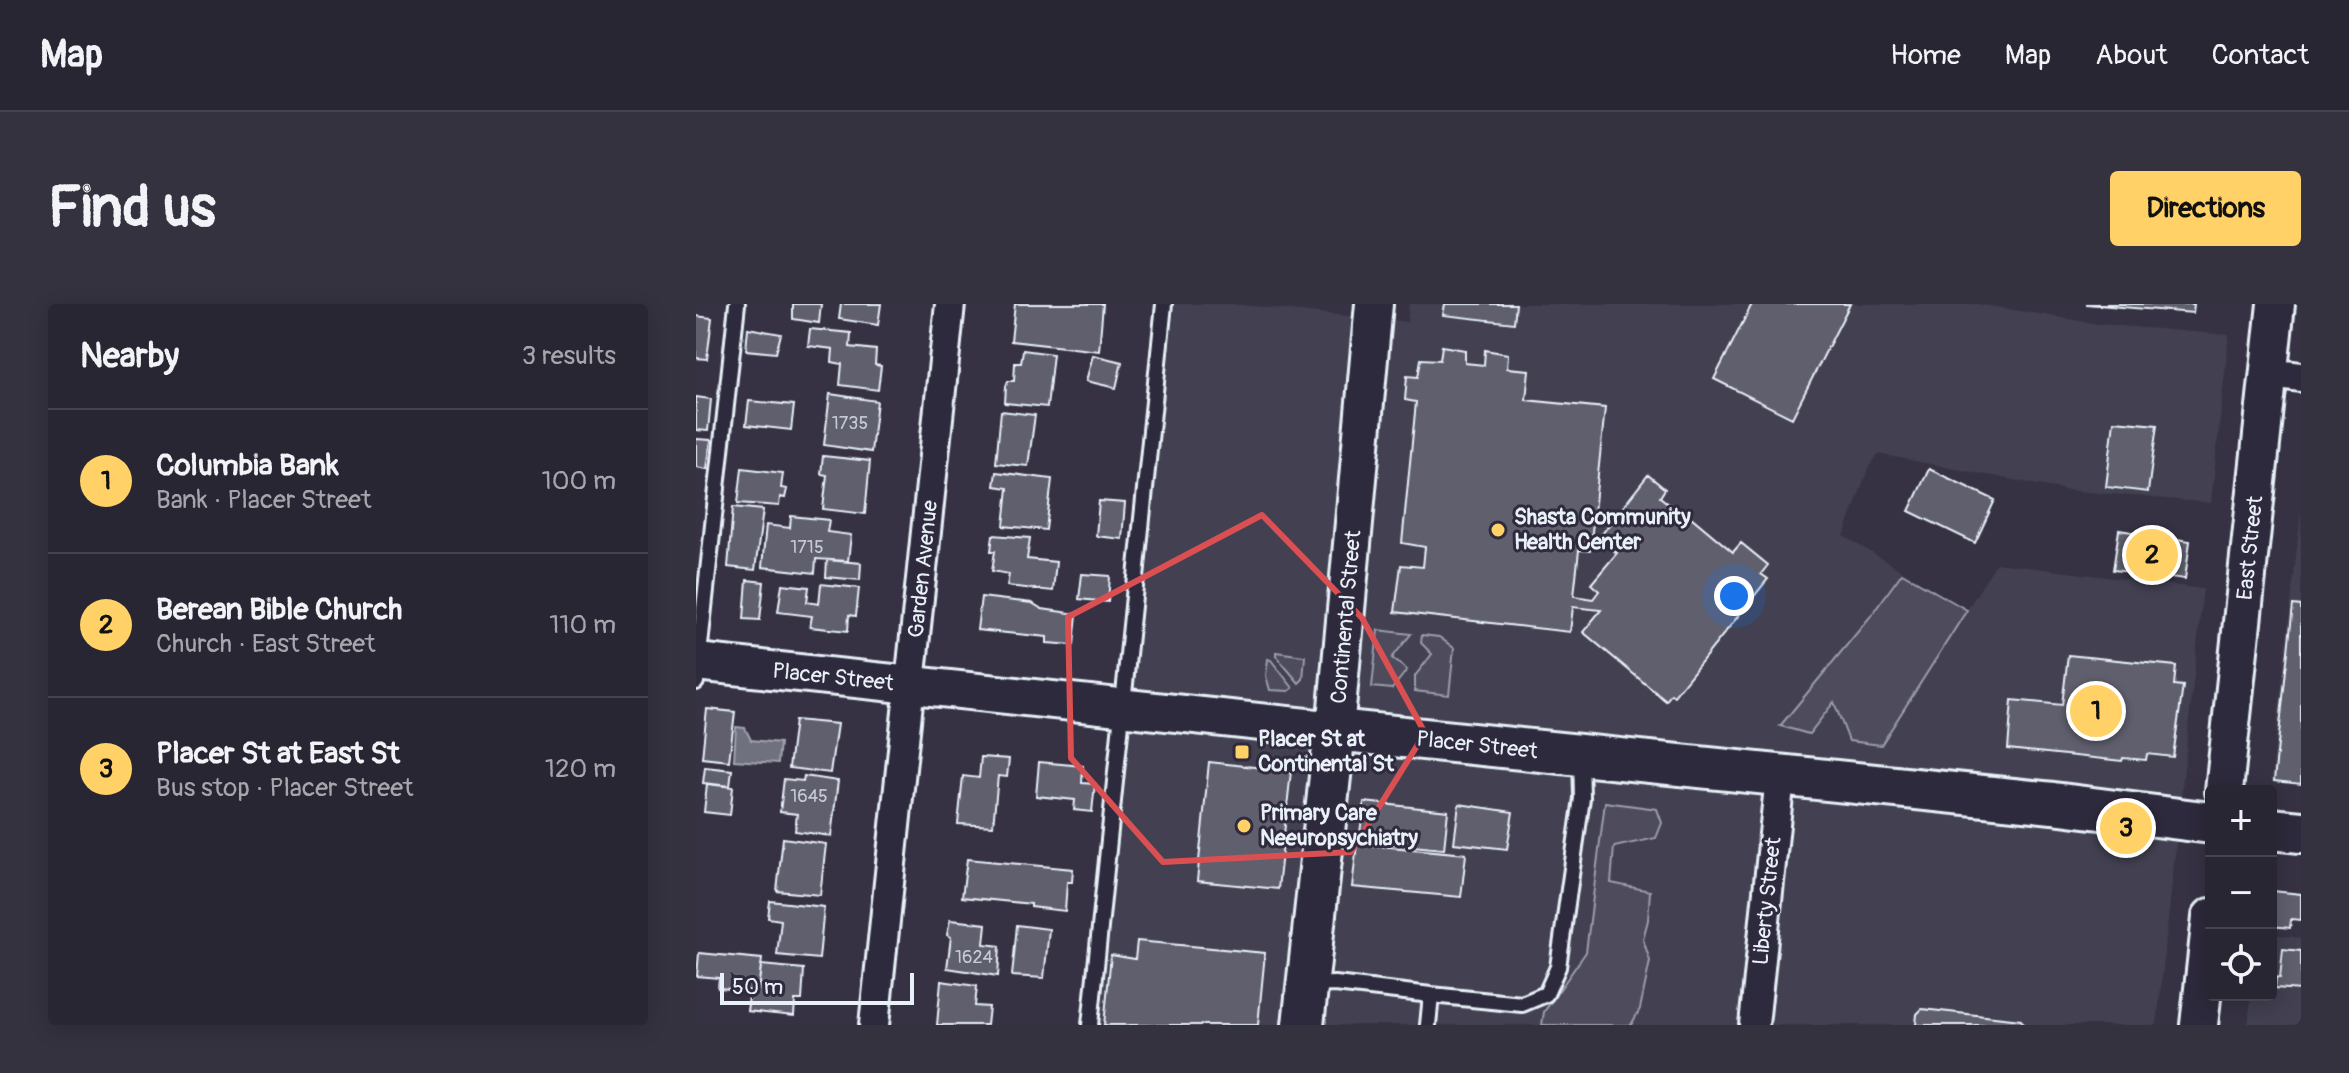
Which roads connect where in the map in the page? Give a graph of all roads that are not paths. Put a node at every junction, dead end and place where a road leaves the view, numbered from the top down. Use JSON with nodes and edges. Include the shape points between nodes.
{"nodes":[{"id":1,"x":737,"y":304,"type":"edge"},
{"id":2,"x":950,"y":304,"type":"edge"},
{"id":3,"x":1164,"y":304,"type":"edge"},
{"id":4,"x":1374,"y":304,"type":"edge"},
{"id":5,"x":2276,"y":304,"type":"edge"},
{"id":6,"x":2285,"y":375,"type":"edge"},
{"id":7,"x":697,"y":669,"type":"edge"},
{"id":8,"x":911,"y":686,"type":"junction"},
{"id":9,"x":1121,"y":708,"type":"junction"},
{"id":10,"x":1335,"y":730,"type":"junction"},
{"id":11,"x":1581,"y":756,"type":"junction"},
{"id":12,"x":1780,"y":777,"type":"junction"},
{"id":13,"x":2225,"y":785,"type":"edge"},
{"id":14,"x":2205,"y":822,"type":"edge"},
{"id":15,"x":2277,"y":830,"type":"edge"},
{"id":16,"x":2301,"y":832,"type":"edge"},
{"id":17,"x":2210,"y":929,"type":"edge"},
{"id":18,"x":1307,"y":985,"type":"junction"},
{"id":19,"x":1431,"y":995,"type":"junction"},
{"id":20,"x":874,"y":1025,"type":"edge"},
{"id":21,"x":1090,"y":1025,"type":"edge"},
{"id":22,"x":1303,"y":1025,"type":"edge"},
{"id":23,"x":1428,"y":1025,"type":"edge"},
{"id":24,"x":1754,"y":1025,"type":"edge"},
{"id":25,"x":2199,"y":1025,"type":"edge"}],
"edges":[{"from":1,"to":7,"type":"lane"},
{"from":2,"to":8,"type":"street","name":"Garden Avenue"},
{"from":3,"to":9,"type":"lane"},
{"from":4,"to":10,"type":"street","name":"Continental Street"},
{"from":5,"to":6,"type":"street","name":"East Street"},
{"from":6,"to":13,"type":"street","name":"East Street"},
{"from":7,"to":8,"type":"street","name":"Placer Street"},
{"from":8,"to":9,"type":"street","name":"Placer Street"},
{"from":8,"to":20,"type":"street","name":"Garden Avenue"},
{"from":9,"to":10,"type":"street","name":"Placer Street"},
{"from":9,"to":21,"type":"lane"},
{"from":10,"to":11,"type":"main road","name":"Placer Street"},
{"from":10,"to":18,"type":"main road","name":"Continental Street"},
{"from":11,"to":12,"type":"main road","name":"Placer Street"},
{"from":11,"to":19,"type":"lane","via":[[1582,798],[1558,967],[1546,994],[1522,1004]]},
{"from":12,"to":14,"type":"main road","name":"Placer Street"},
{"from":12,"to":24,"type":"street","name":"Liberty Street"},
{"from":15,"to":16,"type":"main road"},
{"from":17,"to":25,"type":"street"},
{"from":18,"to":19,"type":"lane"},
{"from":18,"to":22,"type":"main road","name":"Continental Street"},
{"from":19,"to":23,"type":"lane"}]}
